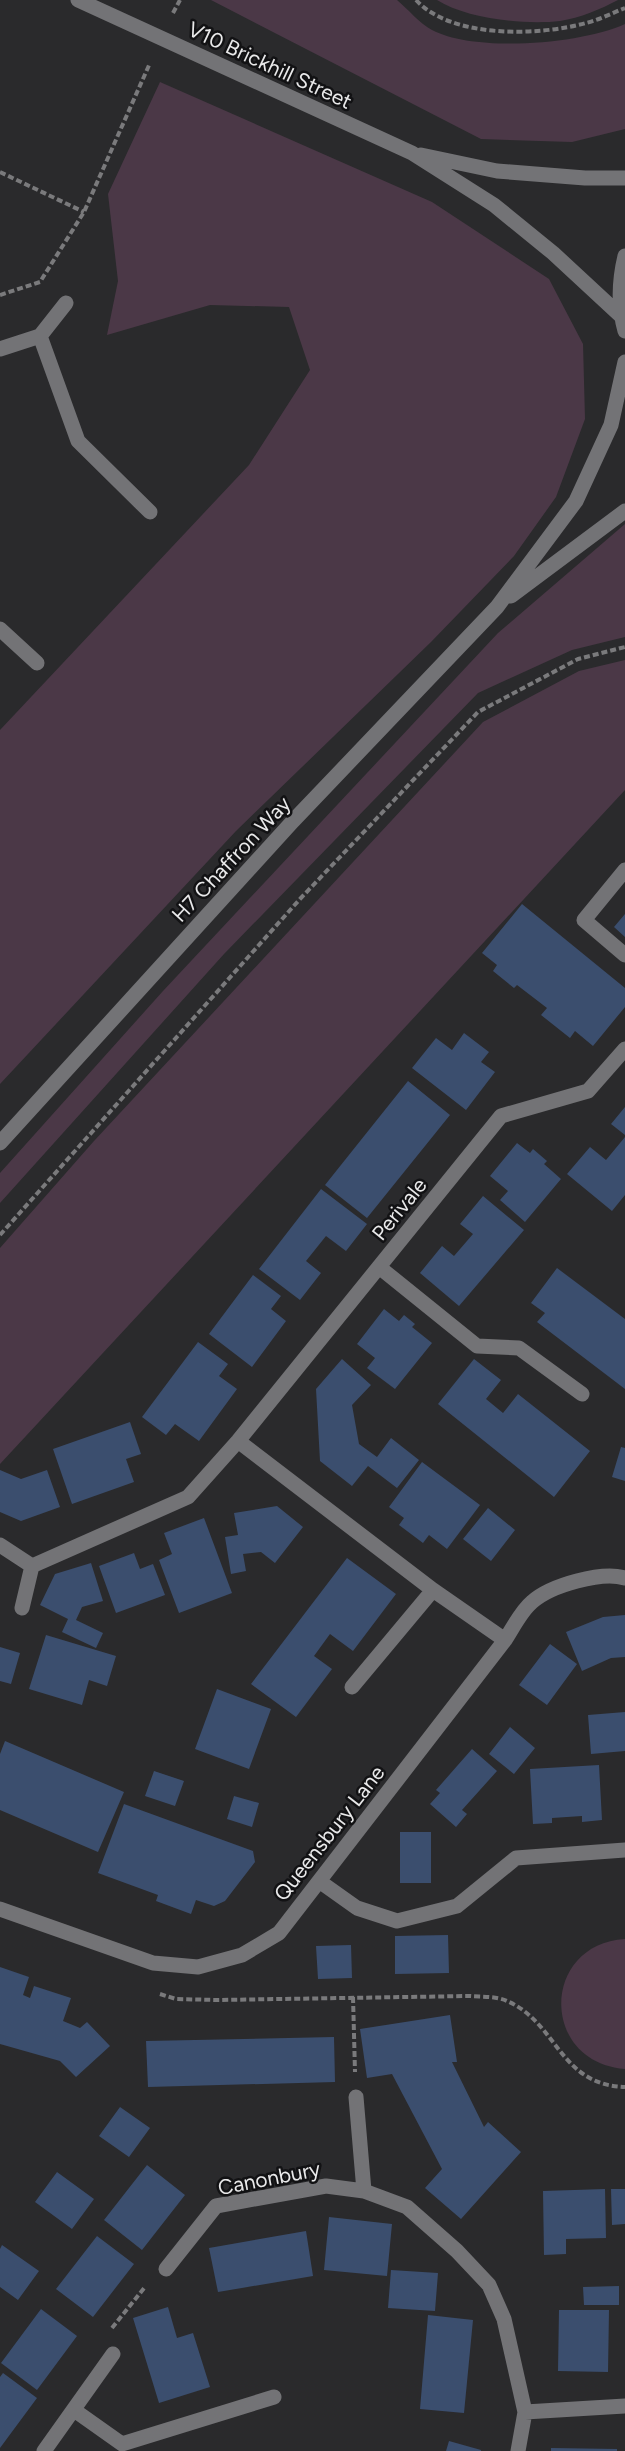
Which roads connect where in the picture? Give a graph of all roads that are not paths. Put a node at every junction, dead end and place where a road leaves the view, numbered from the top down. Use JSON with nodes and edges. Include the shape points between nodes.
{"nodes":[{"id":1,"x":78,"y":0,"type":"edge"},
{"id":2,"x":412,"y":153,"type":"junction"},
{"id":3,"x":625,"y":178,"type":"edge"},
{"id":4,"x":625,"y":256,"type":"edge"},
{"id":5,"x":66,"y":303,"type":"dead end"},
{"id":6,"x":623,"y":323,"type":"edge"},
{"id":7,"x":40,"y":336,"type":"junction"},
{"id":8,"x":0,"y":349,"type":"edge"},
{"id":9,"x":625,"y":362,"type":"edge"},
{"id":10,"x":625,"y":511,"type":"edge"},
{"id":11,"x":150,"y":512,"type":"dead end"},
{"id":12,"x":497,"y":607,"type":"junction"},
{"id":13,"x":0,"y":629,"type":"edge"},
{"id":14,"x":37,"y":663,"type":"dead end"},
{"id":15,"x":625,"y":870,"type":"edge"},
{"id":16,"x":625,"y":955,"type":"edge"},
{"id":17,"x":623,"y":1055,"type":"edge"},
{"id":18,"x":0,"y":1143,"type":"edge"},
{"id":19,"x":379,"y":1268,"type":"junction"},
{"id":20,"x":582,"y":1394,"type":"dead end"},
{"id":21,"x":238,"y":1442,"type":"junction"},
{"id":22,"x":0,"y":1545,"type":"edge"},
{"id":23,"x":32,"y":1566,"type":"junction"},
{"id":24,"x":625,"y":1578,"type":"edge"},
{"id":25,"x":433,"y":1590,"type":"junction"},
{"id":26,"x":22,"y":1608,"type":"dead end"},
{"id":27,"x":505,"y":1640,"type":"junction"},
{"id":28,"x":352,"y":1687,"type":"dead end"},
{"id":29,"x":625,"y":1850,"type":"edge"},
{"id":30,"x":319,"y":1881,"type":"junction"},
{"id":31,"x":0,"y":1909,"type":"edge"},
{"id":32,"x":356,"y":2097,"type":"road end"},
{"id":33,"x":363,"y":2191,"type":"junction"},
{"id":34,"x":166,"y":2269,"type":"road end"},
{"id":35,"x":113,"y":2354,"type":"road end"},
{"id":36,"x":274,"y":2397,"type":"dead end"},
{"id":37,"x":625,"y":2406,"type":"edge"},
{"id":38,"x":74,"y":2410,"type":"junction"},
{"id":39,"x":525,"y":2412,"type":"junction"},
{"id":40,"x":44,"y":2451,"type":"edge"},
{"id":41,"x":518,"y":2451,"type":"edge"}],
"edges":[{"from":1,"to":2,"type":"street","name":"V10 Brickhill Street"},
{"from":2,"to":3,"type":"street","name":"V10 Brickhill Street","via":[[497,171]]},
{"from":2,"to":6,"type":"street","name":"V10 Brickhill Street","via":[[494,206],[553,253]]},
{"from":4,"to":6,"type":"street","via":[[620,277]]},
{"from":5,"to":7,"type":"street"},
{"from":7,"to":8,"type":"street"},
{"from":7,"to":11,"type":"street","via":[[78,441]]},
{"from":9,"to":12,"type":"street","name":"H7 Chaffron Way","via":[[611,425],[576,501]]},
{"from":10,"to":12,"type":"street","name":"H7 Chaffron Way"},
{"from":12,"to":18,"type":"street","name":"H7 Chaffron Way","via":[[293,821]]},
{"from":13,"to":14,"type":"street"},
{"from":15,"to":16,"type":"street","via":[[584,920]]},
{"from":17,"to":19,"type":"street","name":"Perivale","via":[[588,1091],[501,1116]]},
{"from":19,"to":20,"type":"street","via":[[477,1346],[519,1347]]},
{"from":19,"to":21,"type":"street","name":"Perivale"},
{"from":21,"to":23,"type":"street","name":"Perivale","via":[[188,1497]]},
{"from":21,"to":25,"type":"street"},
{"from":22,"to":23,"type":"street"},
{"from":23,"to":26,"type":"street"},
{"from":24,"to":27,"type":"street","name":"Queensbury Lane","via":[[616,1575],[567,1583],[532,1602]]},
{"from":25,"to":27,"type":"street"},
{"from":25,"to":28,"type":"street"},
{"from":27,"to":30,"type":"street","name":"Queensbury Lane"},
{"from":29,"to":30,"type":"street","via":[[516,1858],[457,1906],[397,1921],[357,1908]]},
{"from":30,"to":31,"type":"street","name":"Queensbury Lane","via":[[279,1933],[242,1954],[198,1967],[153,1963]]},
{"from":32,"to":33,"type":"street"},
{"from":33,"to":34,"type":"street","name":"Canonbury","via":[[326,2186],[216,2206]]},
{"from":33,"to":39,"type":"street","name":"Canonbury","via":[[407,2207],[489,2285],[504,2319]]},
{"from":35,"to":38,"type":"street"},
{"from":36,"to":38,"type":"street","via":[[122,2444]]},
{"from":37,"to":39,"type":"street"},
{"from":38,"to":40,"type":"street"},
{"from":39,"to":41,"type":"street","name":"Canonbury"}]}
